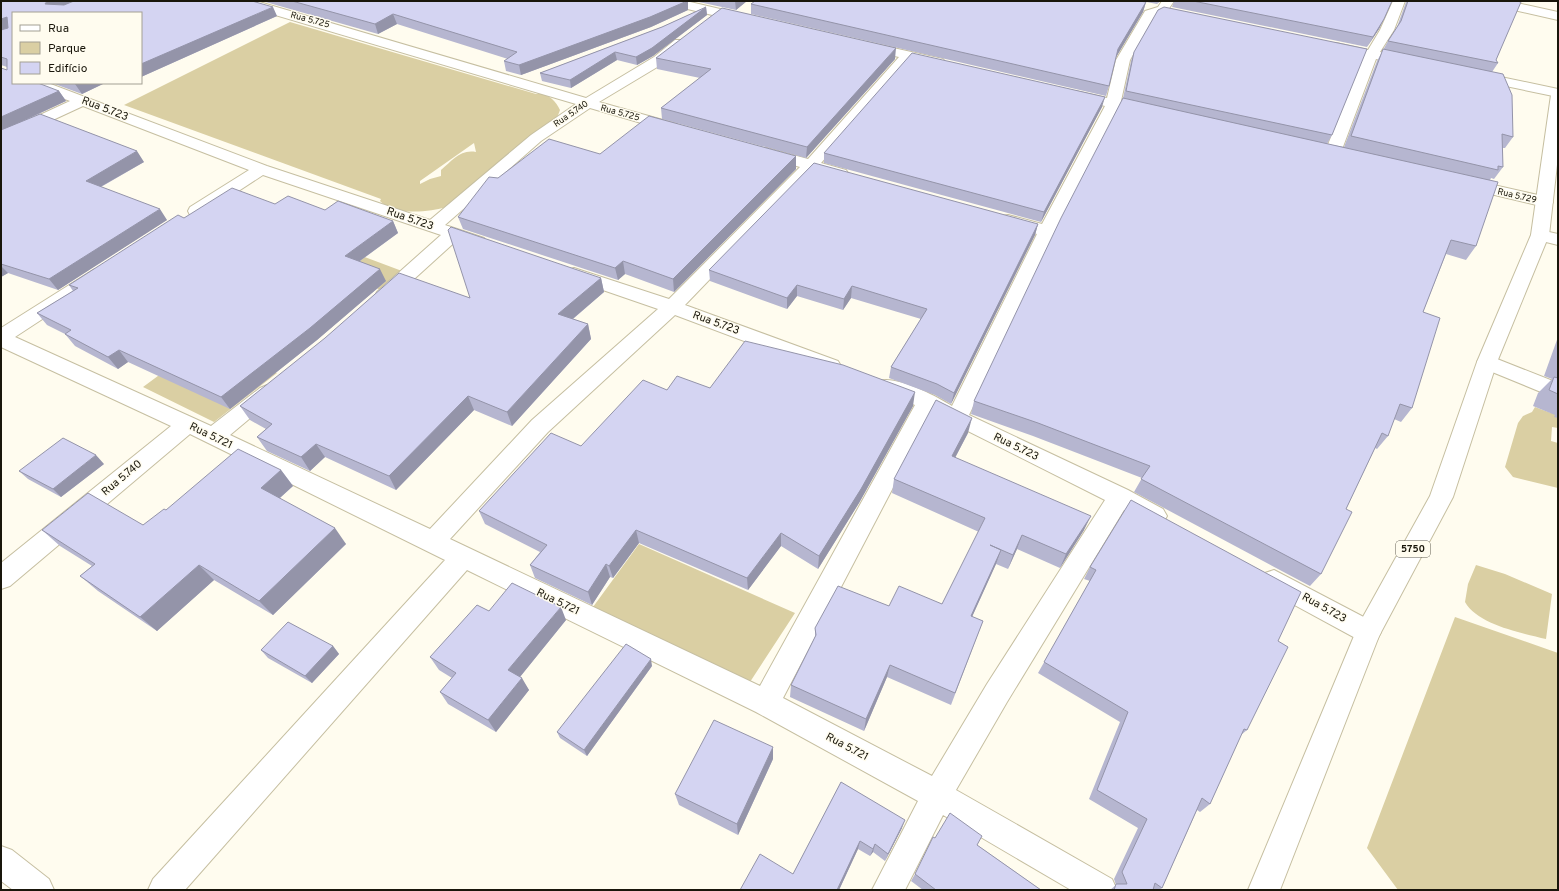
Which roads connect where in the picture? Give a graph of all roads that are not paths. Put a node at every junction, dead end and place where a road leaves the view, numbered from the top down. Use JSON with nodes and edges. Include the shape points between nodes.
{"nodes":[{"id":1,"x":242,"y":1,"type":"edge"},
{"id":2,"x":671,"y":1,"type":"edge"},
{"id":3,"x":1399,"y":1,"type":"edge"},
{"id":4,"x":1491,"y":1,"type":"edge"},
{"id":5,"x":1142,"y":6,"type":"edge"},
{"id":6,"x":1165,"y":6,"type":"edge"},
{"id":7,"x":1178,"y":13,"type":"edge"},
{"id":8,"x":710,"y":15,"type":"junction"},
{"id":9,"x":1558,"y":16,"type":"edge"},
{"id":10,"x":684,"y":19,"type":"edge"},
{"id":11,"x":761,"y":23,"type":"edge"},
{"id":12,"x":689,"y":36,"type":"edge"},
{"id":13,"x":854,"y":43,"type":"edge"},
{"id":14,"x":1325,"y":45,"type":"edge"},
{"id":15,"x":908,"y":55,"type":"junction"},
{"id":16,"x":1371,"y":55,"type":"junction"},
{"id":17,"x":1418,"y":64,"type":"edge"},
{"id":18,"x":954,"y":66,"type":"edge"},
{"id":19,"x":1464,"y":74,"type":"edge"},
{"id":20,"x":539,"y":75,"type":"dead end"},
{"id":21,"x":518,"y":83,"type":"junction"},
{"id":22,"x":38,"y":84,"type":"edge"},
{"id":23,"x":1060,"y":91,"type":"edge"},
{"id":24,"x":1558,"y":94,"type":"edge"},
{"id":25,"x":83,"y":101,"type":"junction"},
{"id":26,"x":586,"y":104,"type":"junction"},
{"id":27,"x":1112,"y":104,"type":"junction"},
{"id":28,"x":1158,"y":114,"type":"edge"},
{"id":29,"x":683,"y":130,"type":"edge"},
{"id":30,"x":1,"y":139,"type":"edge"},
{"id":31,"x":751,"y":149,"type":"edge"},
{"id":32,"x":1318,"y":149,"type":"edge"},
{"id":33,"x":1333,"y":152,"type":"junction"},
{"id":34,"x":1348,"y":156,"type":"edge"},
{"id":35,"x":811,"y":165,"type":"junction"},
{"id":36,"x":261,"y":169,"type":"junction"},
{"id":37,"x":856,"y":178,"type":"edge"},
{"id":38,"x":1454,"y":181,"type":"edge"},
{"id":39,"x":1545,"y":202,"type":"junction"},
{"id":40,"x":994,"y":216,"type":"edge"},
{"id":41,"x":181,"y":221,"type":"edge"},
{"id":42,"x":433,"y":226,"type":"junction"},
{"id":43,"x":1048,"y":231,"type":"junction"},
{"id":44,"x":453,"y":234,"type":"junction"},
{"id":45,"x":1549,"y":237,"type":"edge"},
{"id":46,"x":490,"y":246,"type":"edge"},
{"id":47,"x":114,"y":264,"type":"edge"},
{"id":48,"x":559,"y":269,"type":"edge"},
{"id":49,"x":372,"y":306,"type":"edge"},
{"id":50,"x":672,"y":307,"type":"junction"},
{"id":51,"x":1,"y":338,"type":"edge"},
{"id":52,"x":1487,"y":362,"type":"junction"},
{"id":53,"x":847,"y":372,"type":"edge"},
{"id":54,"x":284,"y":380,"type":"edge"},
{"id":55,"x":869,"y":380,"type":"edge"},
{"id":56,"x":1558,"y":391,"type":"edge"},
{"id":57,"x":927,"y":401,"type":"junction"},
{"id":58,"x":957,"y":418,"type":"junction"},
{"id":59,"x":188,"y":424,"type":"junction"},
{"id":60,"x":212,"y":437,"type":"junction"},
{"id":61,"x":1120,"y":497,"type":"junction"},
{"id":62,"x":1175,"y":527,"type":"edge"},
{"id":63,"x":434,"y":542,"type":"junction"},
{"id":64,"x":464,"y":556,"type":"junction"},
{"id":65,"x":1258,"y":572,"type":"edge"},
{"id":66,"x":1,"y":578,"type":"edge"},
{"id":67,"x":1368,"y":632,"type":"junction"},
{"id":68,"x":766,"y":703,"type":"junction"},
{"id":69,"x":937,"y":795,"type":"junction"},
{"id":70,"x":1,"y":860,"type":"edge"},
{"id":71,"x":38,"y":890,"type":"edge"},
{"id":72,"x":164,"y":890,"type":"edge"},
{"id":73,"x":888,"y":890,"type":"edge"},
{"id":74,"x":1101,"y":890,"type":"edge"},
{"id":75,"x":1264,"y":890,"type":"edge"}],
"edges":[{"from":1,"to":21,"type":"street","name":"Rua 5.725","via":[[334,26]]},
{"from":2,"to":8,"type":"street"},
{"from":3,"to":16,"type":"street","via":[[1387,30]]},
{"from":4,"to":9,"type":"street"},
{"from":5,"to":6,"type":"street"},
{"from":6,"to":7,"type":"street"},
{"from":6,"to":27,"type":"street","via":[[1149,14],[1123,60]]},
{"from":8,"to":10,"type":"street"},
{"from":8,"to":11,"type":"street","via":[[742,14]]},
{"from":12,"to":26,"type":"street","name":"Rua 5.740","via":[[659,60]]},
{"from":13,"to":15,"type":"street"},
{"from":14,"to":16,"type":"street"},
{"from":15,"to":18,"type":"street"},
{"from":15,"to":35,"type":"street"},
{"from":16,"to":17,"type":"street"},
{"from":16,"to":33,"type":"street"},
{"from":19,"to":24,"type":"street"},
{"from":20,"to":21,"type":"street"},
{"from":21,"to":26,"type":"street","name":"Rua 5.725"},
{"from":22,"to":25,"type":"street","name":"Rua 5.723"},
{"from":23,"to":27,"type":"street"},
{"from":24,"to":39,"type":"street","number":"5750"},
{"from":25,"to":30,"type":"street"},
{"from":25,"to":36,"type":"street","name":"Rua 5.723"},
{"from":26,"to":29,"type":"street","name":"Rua 5.725"},
{"from":26,"to":42,"type":"street","name":"Rua 5.740","via":[[536,138]]},
{"from":27,"to":28,"type":"street"},
{"from":27,"to":43,"type":"street"},
{"from":31,"to":35,"type":"street"},
{"from":32,"to":33,"type":"street"},
{"from":33,"to":34,"type":"street"},
{"from":35,"to":37,"type":"street"},
{"from":35,"to":50,"type":"street"},
{"from":36,"to":41,"type":"street"},
{"from":36,"to":42,"type":"street","name":"Rua 5.723"},
{"from":38,"to":39,"type":"street","name":"Rua 5.729"},
{"from":39,"to":45,"type":"street","number":"5750"},
{"from":40,"to":43,"type":"street"},
{"from":42,"to":44,"type":"street","name":"Rua 5.723"},
{"from":43,"to":58,"type":"street"},
{"from":44,"to":46,"type":"street","name":"Rua 5.723"},
{"from":44,"to":49,"type":"street"},
{"from":45,"to":52,"type":"street","number":"5750"},
{"from":47,"to":51,"type":"street"},
{"from":48,"to":50,"type":"street","name":"Rua 5.723"},
{"from":50,"to":53,"type":"street","name":"Rua 5.723"},
{"from":50,"to":63,"type":"street","via":[[540,426]]},
{"from":51,"to":59,"type":"street","name":"Rua 5.721"},
{"from":52,"to":56,"type":"street"},
{"from":52,"to":67,"type":"street","number":"5750","via":[[1440,497]]},
{"from":54,"to":60,"type":"street"},
{"from":55,"to":57,"type":"street","name":"Rua 5.723"},
{"from":57,"to":58,"type":"street","name":"Rua 5.723"},
{"from":57,"to":68,"type":"street"},
{"from":58,"to":61,"type":"street","name":"Rua 5.723"},
{"from":59,"to":60,"type":"street","name":"Rua 5.721"},
{"from":59,"to":66,"type":"street","name":"Rua 5.740"},
{"from":60,"to":63,"type":"street","name":"Rua 5.721"},
{"from":61,"to":62,"type":"street","name":"Rua 5.723"},
{"from":61,"to":69,"type":"street","via":[[997,693]]},
{"from":63,"to":64,"type":"street","name":"Rua 5.721"},
{"from":64,"to":68,"type":"street","name":"Rua 5.721"},
{"from":64,"to":72,"type":"street"},
{"from":65,"to":67,"type":"street","name":"Rua 5.723"},
{"from":67,"to":75,"type":"street","number":"5750"},
{"from":68,"to":69,"type":"street","name":"Rua 5.721"},
{"from":69,"to":73,"type":"street"},
{"from":69,"to":74,"type":"street","name":"Rua 5.721"},
{"from":70,"to":71,"type":"street"}]}
